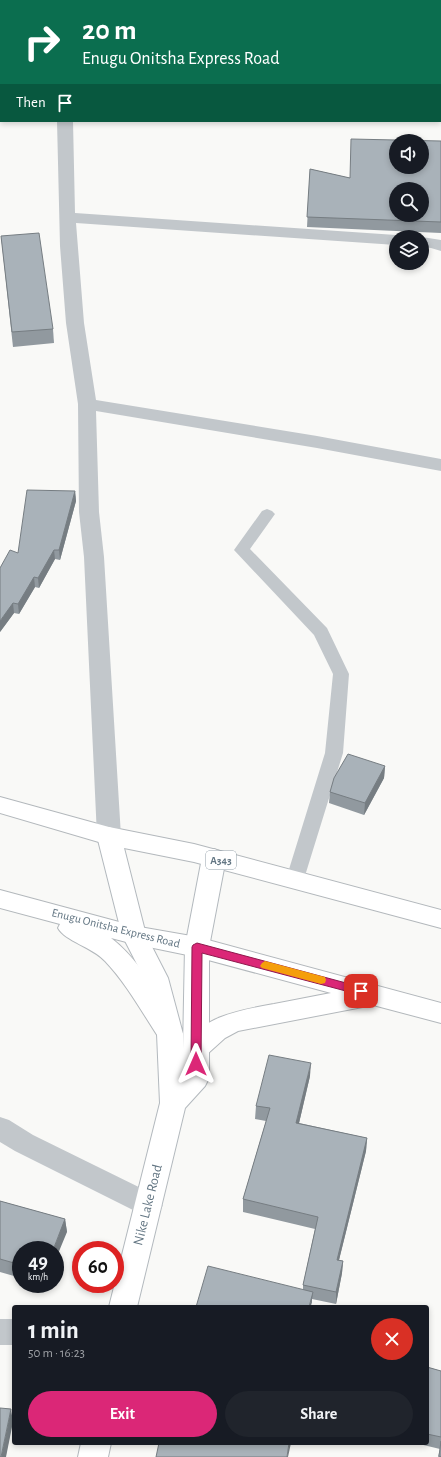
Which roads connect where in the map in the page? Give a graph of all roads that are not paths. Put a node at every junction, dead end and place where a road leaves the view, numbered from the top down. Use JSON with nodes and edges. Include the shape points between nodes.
{"nodes":[{"id":1,"x":65,"y":122,"type":"edge"},
{"id":2,"x":67,"y":217,"type":"junction"},
{"id":3,"x":389,"y":240,"type":"edge"},
{"id":4,"x":429,"y":243,"type":"edge"},
{"id":5,"x":441,"y":246,"type":"edge"},
{"id":6,"x":87,"y":404,"type":"junction"},
{"id":7,"x":441,"y":464,"type":"edge"},
{"id":8,"x":267,"y":514,"type":"dead end"},
{"id":9,"x":0,"y":805,"type":"edge"},
{"id":10,"x":109,"y":836,"type":"junction"},
{"id":11,"x":214,"y":858,"type":"junction"},
{"id":12,"x":295,"y":879,"type":"junction"},
{"id":13,"x":0,"y":899,"type":"edge"},
{"id":14,"x":30,"y":907,"type":"junction"},
{"id":15,"x":441,"y":919,"type":"edge"},
{"id":16,"x":134,"y":935,"type":"junction"},
{"id":17,"x":197,"y":947,"type":"junction"},
{"id":18,"x":376,"y":995,"type":"junction"},
{"id":19,"x":441,"y":1013,"type":"edge"},
{"id":20,"x":170,"y":1034,"type":"junction"},
{"id":21,"x":196,"y":1049,"type":"junction"},
{"id":22,"x":173,"y":1103,"type":"junction"},
{"id":23,"x":0,"y":1128,"type":"edge"},
{"id":24,"x":149,"y":1205,"type":"junction"},
{"id":25,"x":124,"y":1305,"type":"edge"},
{"id":26,"x":0,"y":1332,"type":"edge"},
{"id":27,"x":12,"y":1332,"type":"edge"},
{"id":28,"x":96,"y":1445,"type":"edge"},
{"id":29,"x":93,"y":1457,"type":"edge"}],
"edges":[{"from":1,"to":2,"type":"street"},
{"from":2,"to":3,"type":"street"},
{"from":2,"to":6,"type":"street","via":[[75,323]]},
{"from":4,"to":5,"type":"street"},
{"from":6,"to":7,"type":"street"},
{"from":6,"to":10,"type":"street","via":[[89,512],[94,557]]},
{"from":8,"to":12,"type":"lane","via":[[242,550],[321,632],[341,674],[334,753]]},
{"from":9,"to":10,"type":"main road","number":"A343"},
{"from":10,"to":11,"type":"main road","number":"A343"},
{"from":10,"to":16,"type":"main road","name":"Nike Lake Road"},
{"from":11,"to":12,"type":"main road","number":"A343"},
{"from":11,"to":17,"type":"main road","name":"Nike Lake Road"},
{"from":12,"to":15,"type":"main road","number":"A343"},
{"from":13,"to":14,"type":"main road","name":"Enugu Onitsha Express Road"},
{"from":14,"to":16,"type":"main road","name":"Enugu Onitsha Express Road"},
{"from":14,"to":20,"type":"main road","via":[[96,940],[113,953]]},
{"from":16,"to":17,"type":"main road","name":"Enugu Onitsha Express Road"},
{"from":16,"to":20,"type":"main road","name":"Nike Lake Road","via":[[156,978]]},
{"from":17,"to":18,"type":"main road","name":"Enugu Onitsha Express Road"},
{"from":17,"to":21,"type":"main road","name":"Nike Lake Road"},
{"from":18,"to":19,"type":"main road","name":"Enugu Onitsha Express Road"},
{"from":18,"to":21,"type":"main road","via":[[233,1022],[216,1031]]},
{"from":20,"to":22,"type":"main road","name":"Nike Lake Road"},
{"from":21,"to":22,"type":"main road","name":"Nike Lake Road","via":[[196,1078]]},
{"from":22,"to":24,"type":"main road","name":"Nike Lake Road"},
{"from":23,"to":24,"type":"street","via":[[24,1143]]},
{"from":24,"to":25,"type":"main road","name":"Nike Lake Road"},
{"from":26,"to":27,"type":"street"},
{"from":28,"to":29,"type":"main road"}]}
